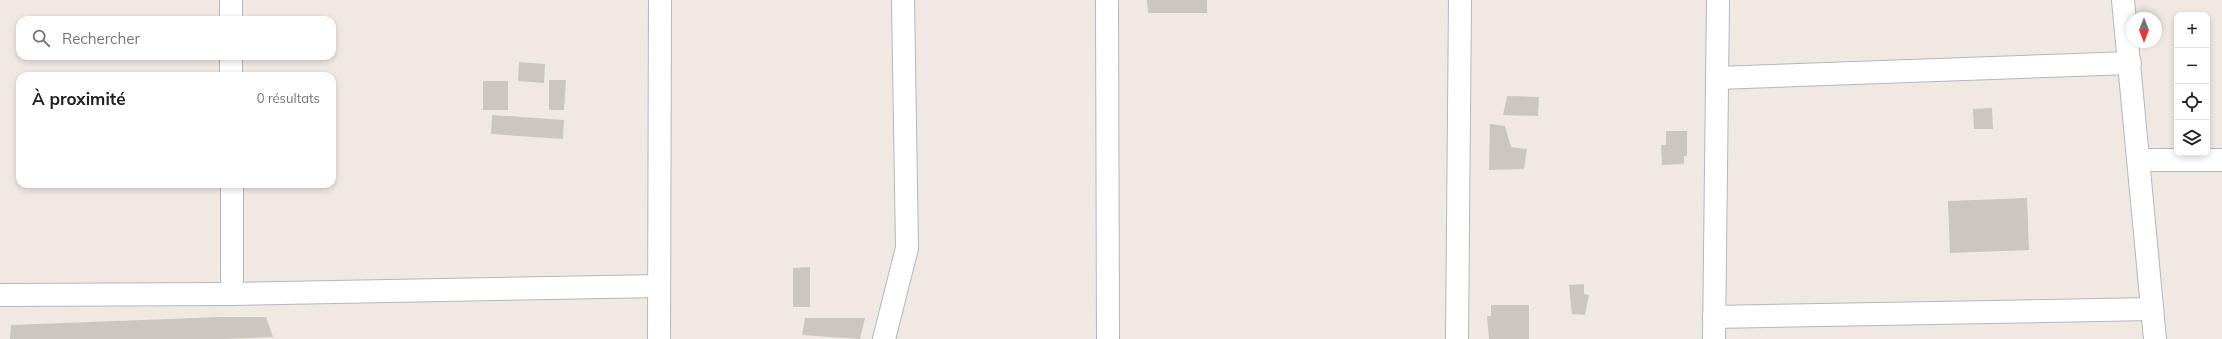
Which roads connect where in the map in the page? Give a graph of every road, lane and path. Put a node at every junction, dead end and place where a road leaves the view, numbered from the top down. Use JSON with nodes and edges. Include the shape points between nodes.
{"nodes":[{"id":1,"x":231,"y":0,"type":"edge"},
{"id":2,"x":660,"y":0,"type":"edge"},
{"id":3,"x":903,"y":0,"type":"edge"},
{"id":4,"x":1107,"y":0,"type":"edge"},
{"id":5,"x":1460,"y":0,"type":"edge"},
{"id":6,"x":1718,"y":0,"type":"edge"},
{"id":7,"x":2123,"y":0,"type":"edge"},
{"id":8,"x":231,"y":16,"type":"edge"},
{"id":9,"x":231,"y":60,"type":"edge"},
{"id":10,"x":2130,"y":63,"type":"junction"},
{"id":11,"x":231,"y":72,"type":"edge"},
{"id":12,"x":1717,"y":78,"type":"junction"},
{"id":13,"x":2138,"y":160,"type":"junction"},
{"id":14,"x":2222,"y":160,"type":"edge"},
{"id":15,"x":232,"y":188,"type":"edge"},
{"id":16,"x":659,"y":286,"type":"junction"},
{"id":17,"x":232,"y":294,"type":"junction"},
{"id":18,"x":0,"y":295,"type":"edge"},
{"id":19,"x":2152,"y":309,"type":"junction"},
{"id":20,"x":1714,"y":318,"type":"junction"},
{"id":21,"x":658,"y":339,"type":"edge"},
{"id":22,"x":884,"y":339,"type":"edge"},
{"id":23,"x":1108,"y":339,"type":"edge"},
{"id":24,"x":1457,"y":339,"type":"edge"},
{"id":25,"x":1714,"y":339,"type":"edge"},
{"id":26,"x":2155,"y":339,"type":"edge"}],
"edges":[{"from":1,"to":8,"type":"street"},
{"from":2,"to":16,"type":"street"},
{"from":3,"to":22,"type":"street","via":[[907,248]]},
{"from":4,"to":23,"type":"street"},
{"from":5,"to":24,"type":"street"},
{"from":6,"to":12,"type":"street"},
{"from":7,"to":10,"type":"street"},
{"from":9,"to":11,"type":"street"},
{"from":10,"to":12,"type":"street"},
{"from":10,"to":13,"type":"street"},
{"from":12,"to":20,"type":"street"},
{"from":13,"to":14,"type":"street"},
{"from":13,"to":19,"type":"street"},
{"from":15,"to":17,"type":"street"},
{"from":16,"to":17,"type":"street"},
{"from":16,"to":21,"type":"street"},
{"from":17,"to":18,"type":"street"},
{"from":19,"to":20,"type":"street"},
{"from":19,"to":26,"type":"street"},
{"from":20,"to":25,"type":"street"}]}
